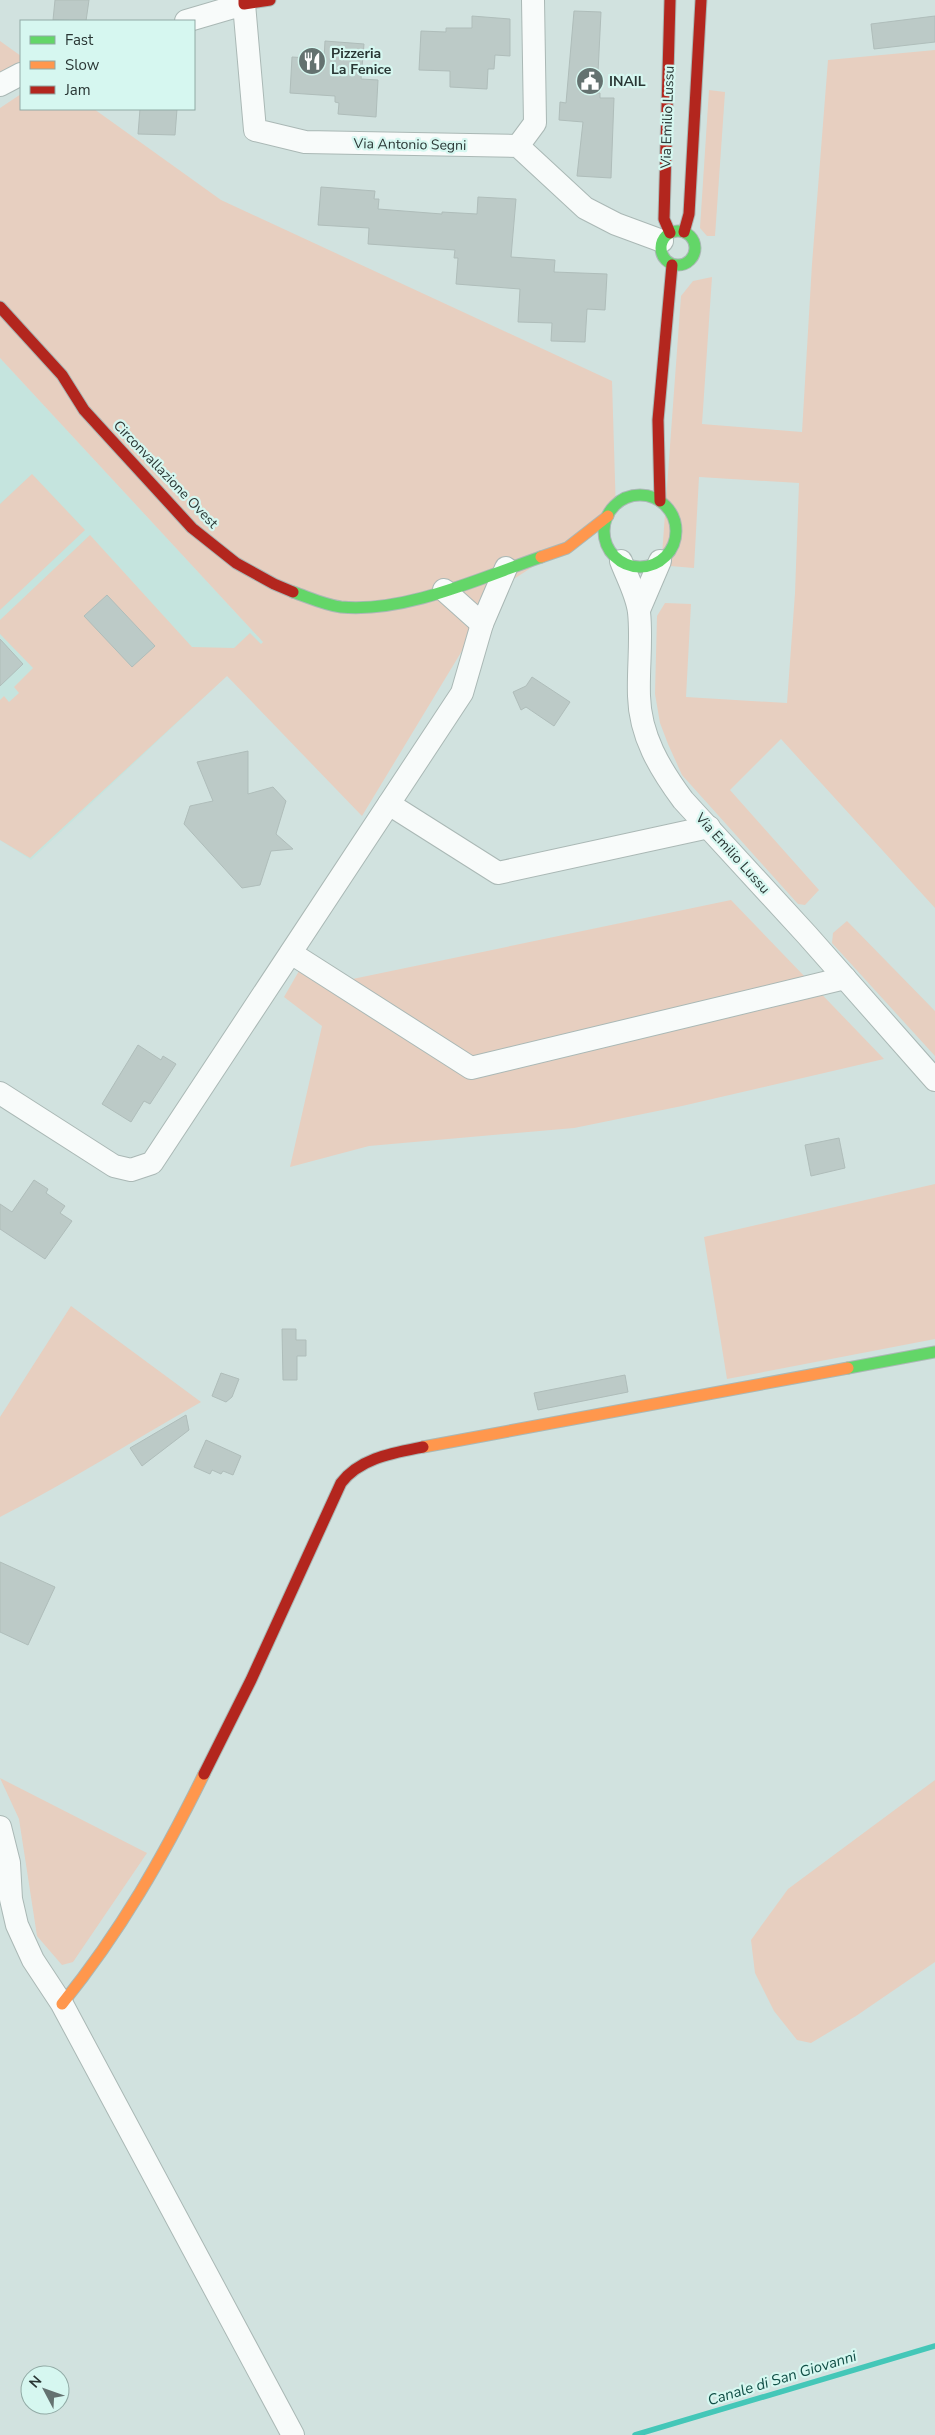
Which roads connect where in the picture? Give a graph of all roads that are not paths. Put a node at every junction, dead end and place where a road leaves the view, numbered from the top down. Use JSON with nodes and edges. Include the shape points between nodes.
{"nodes":[{"id":1,"x":270,"y":0,"type":"edge"},
{"id":2,"x":533,"y":0,"type":"edge"},
{"id":3,"x":670,"y":0,"type":"edge"},
{"id":4,"x":700,"y":0,"type":"edge"},
{"id":5,"x":244,"y":2,"type":"edge"},
{"id":6,"x":189,"y":20,"type":"edge"},
{"id":7,"x":20,"y":75,"type":"edge"},
{"id":8,"x":0,"y":85,"type":"edge"},
{"id":9,"x":518,"y":146,"type":"junction"},
{"id":10,"x":684,"y":232,"type":"junction"},
{"id":11,"x":666,"y":237,"type":"junction"},
{"id":12,"x":672,"y":265,"type":"junction"},
{"id":13,"x":0,"y":307,"type":"edge"},
{"id":14,"x":58,"y":392,"type":"dead end"},
{"id":15,"x":84,"y":410,"type":"junction"},
{"id":16,"x":658,"y":420,"type":"junction"},
{"id":17,"x":645,"y":456,"type":"dead end"},
{"id":18,"x":635,"y":485,"type":"dead end"},
{"id":19,"x":630,"y":496,"type":"junction"},
{"id":20,"x":660,"y":501,"type":"junction"},
{"id":21,"x":608,"y":516,"type":"junction"},
{"id":22,"x":567,"y":548,"type":"junction"},
{"id":23,"x":583,"y":550,"type":"dead end"},
{"id":24,"x":599,"y":552,"type":"dead end"},
{"id":25,"x":617,"y":558,"type":"junction"},
{"id":26,"x":660,"y":561,"type":"junction"},
{"id":27,"x":506,"y":568,"type":"junction"},
{"id":28,"x":444,"y":590,"type":"junction"},
{"id":29,"x":639,"y":610,"type":"junction"},
{"id":30,"x":482,"y":624,"type":"junction"},
{"id":31,"x":389,"y":804,"type":"junction"},
{"id":32,"x":709,"y":827,"type":"junction"},
{"id":33,"x":291,"y":953,"type":"junction"},
{"id":34,"x":845,"y":978,"type":"junction"},
{"id":35,"x":935,"y":1080,"type":"edge"},
{"id":36,"x":0,"y":1093,"type":"edge"},
{"id":37,"x":935,"y":1352,"type":"edge"},
{"id":38,"x":0,"y":1827,"type":"edge"},
{"id":39,"x":62,"y":2004,"type":"junction"},
{"id":40,"x":293,"y":2435,"type":"edge"}],
"edges":[{"from":1,"to":5,"type":"street"},
{"from":2,"to":9,"type":"street","via":[[535,123]]},
{"from":3,"to":11,"type":"street","name":"Via Emilio Lussu"},
{"from":4,"to":10,"type":"street","name":"Via Emilio Lussu","via":[[689,214]]},
{"from":5,"to":6,"type":"street"},
{"from":5,"to":9,"type":"street","name":"Via Antonio Segni","via":[[255,130],[305,142]]},
{"from":7,"to":8,"type":"street"},
{"from":9,"to":11,"type":"street","via":[[585,208],[616,224]]},
{"from":10,"to":11,"type":"street"},
{"from":10,"to":12,"type":"street","via":[[691,238],[692,258],[684,264]]},
{"from":11,"to":12,"type":"street","via":[[660,247],[663,258]]},
{"from":12,"to":16,"type":"street"},
{"from":13,"to":15,"type":"street","name":"Circonvallazione Ovest","via":[[62,375]]},
{"from":14,"to":15,"type":"street","name":"Circonvallazione Ovest"},
{"from":15,"to":28,"type":"street","name":"Circonvallazione Ovest","via":[[192,528],[236,563],[274,584],[340,607],[380,606]]},
{"from":16,"to":17,"type":"street"},
{"from":16,"to":20,"type":"street"},
{"from":18,"to":19,"type":"street"},
{"from":19,"to":20,"type":"street","via":[[641,495]]},
{"from":19,"to":21,"type":"street","via":[[614,507]]},
{"from":20,"to":26,"type":"street","via":[[668,508],[676,526],[673,546]]},
{"from":21,"to":22,"type":"street","name":"Circonvallazione Ovest"},
{"from":21,"to":25,"type":"street","via":[[605,536]]},
{"from":22,"to":23,"type":"street","name":"Circonvallazione Ovest"},
{"from":22,"to":27,"type":"street","name":"Circonvallazione Ovest"},
{"from":24,"to":25,"type":"street"},
{"from":25,"to":26,"type":"street","via":[[640,567]]},
{"from":25,"to":29,"type":"street","name":"Via Emilio Lussu"},
{"from":26,"to":29,"type":"street","name":"Via Emilio Lussu"},
{"from":27,"to":28,"type":"street","name":"Circonvallazione Ovest"},
{"from":27,"to":30,"type":"street"},
{"from":28,"to":30,"type":"street"},
{"from":29,"to":32,"type":"street","name":"Via Emilio Lussu","via":[[639,698],[649,747],[665,776]]},
{"from":30,"to":31,"type":"street","via":[[462,693]]},
{"from":31,"to":32,"type":"street","via":[[498,873]]},
{"from":31,"to":33,"type":"street"},
{"from":32,"to":34,"type":"street","name":"Via Emilio Lussu"},
{"from":33,"to":34,"type":"street","via":[[471,1068]]},
{"from":33,"to":36,"type":"street","via":[[152,1163],[131,1170],[114,1166]]},
{"from":34,"to":35,"type":"street","name":"Via Emilio Lussu"},
{"from":37,"to":39,"type":"street","via":[[414,1449],[387,1456],[349,1473],[341,1483],[166,1851],[95,1963]]},
{"from":38,"to":39,"type":"street","via":[[9,1863],[11,1899],[17,1926],[33,1960]]},
{"from":39,"to":40,"type":"street"}]}
